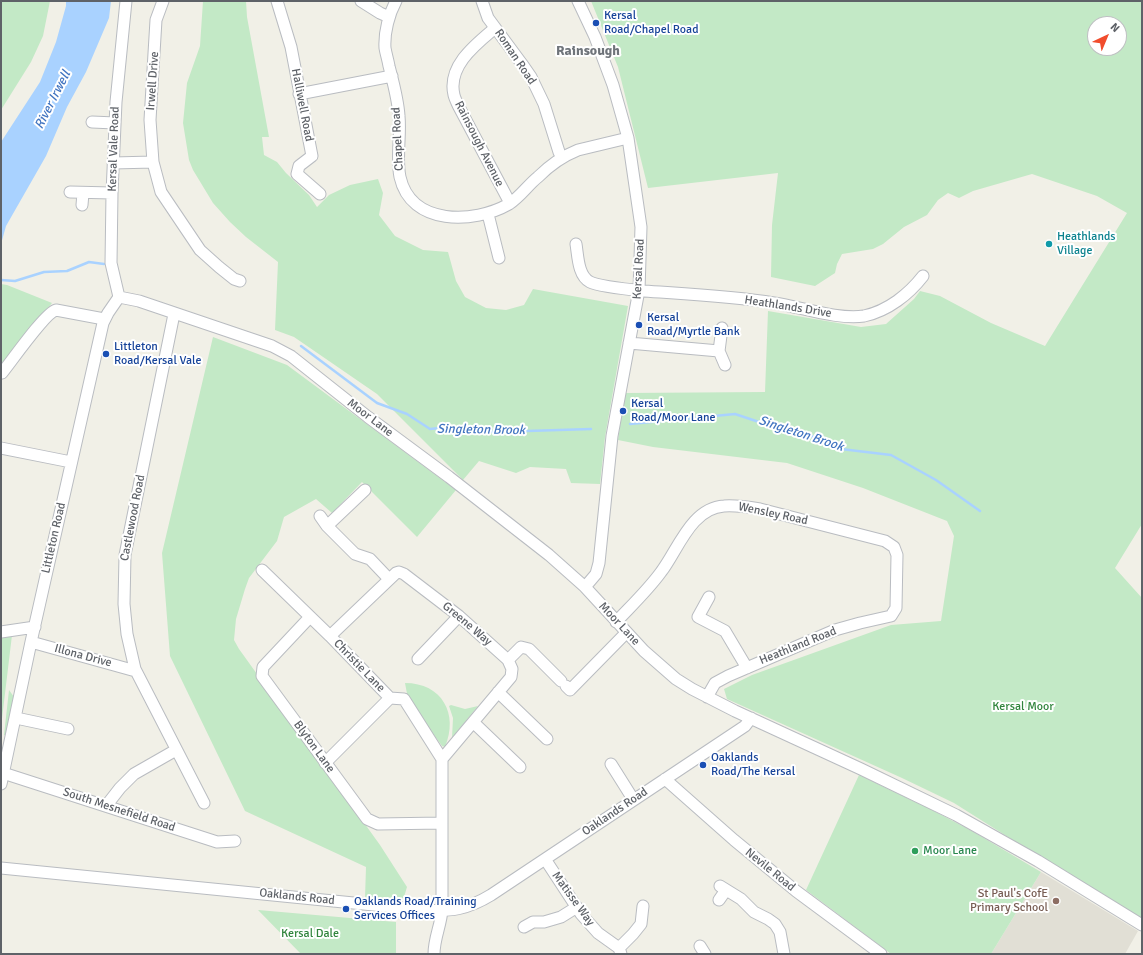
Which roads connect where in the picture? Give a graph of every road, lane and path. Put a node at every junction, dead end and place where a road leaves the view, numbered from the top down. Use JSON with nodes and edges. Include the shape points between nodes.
{"nodes":[{"id":1,"x":126,"y":1,"type":"edge"},
{"id":2,"x":163,"y":1,"type":"edge"},
{"id":3,"x":277,"y":1,"type":"edge"},
{"id":4,"x":361,"y":1,"type":"edge"},
{"id":5,"x":396,"y":1,"type":"edge"},
{"id":6,"x":482,"y":1,"type":"edge"},
{"id":7,"x":578,"y":1,"type":"edge"},
{"id":8,"x":389,"y":17,"type":"junction"},
{"id":9,"x":495,"y":28,"type":"junction"},
{"id":10,"x":392,"y":76,"type":"junction"},
{"id":11,"x":299,"y":94,"type":"junction"},
{"id":12,"x":92,"y":122,"type":"dead end"},
{"id":13,"x":115,"y":123,"type":"junction"},
{"id":14,"x":628,"y":138,"type":"junction"},
{"id":15,"x":562,"y":158,"type":"junction"},
{"id":16,"x":153,"y":162,"type":"junction"},
{"id":17,"x":113,"y":163,"type":"junction"},
{"id":18,"x":70,"y":192,"type":"dead end"},
{"id":19,"x":83,"y":193,"type":"junction"},
{"id":20,"x":112,"y":193,"type":"junction"},
{"id":21,"x":320,"y":194,"type":"dead end"},
{"id":22,"x":510,"y":203,"type":"junction"},
{"id":23,"x":82,"y":205,"type":"dead end"},
{"id":24,"x":488,"y":214,"type":"junction"},
{"id":25,"x":576,"y":244,"type":"dead end"},
{"id":26,"x":499,"y":258,"type":"dead end"},
{"id":27,"x":923,"y":276,"type":"dead end"},
{"id":28,"x":240,"y":281,"type":"dead end"},
{"id":29,"x":639,"y":290,"type":"junction"},
{"id":30,"x":119,"y":297,"type":"junction"},
{"id":31,"x":174,"y":314,"type":"junction"},
{"id":32,"x":104,"y":319,"type":"junction"},
{"id":33,"x":722,"y":328,"type":"dead end"},
{"id":34,"x":629,"y":343,"type":"junction"},
{"id":35,"x":719,"y":351,"type":"junction"},
{"id":36,"x":725,"y":365,"type":"dead end"},
{"id":37,"x":2,"y":373,"type":"edge"},
{"id":38,"x":1,"y":448,"type":"edge"},
{"id":39,"x":71,"y":462,"type":"junction"},
{"id":40,"x":365,"y":490,"type":"dead end"},
{"id":41,"x":320,"y":516,"type":"dead end"},
{"id":42,"x":327,"y":526,"type":"junction"},
{"id":43,"x":262,"y":570,"type":"dead end"},
{"id":44,"x":389,"y":579,"type":"junction"},
{"id":45,"x":585,"y":587,"type":"junction"},
{"id":46,"x":709,"y":597,"type":"dead end"},
{"id":47,"x":896,"y":608,"type":"joint"},
{"id":48,"x":459,"y":616,"type":"junction"},
{"id":49,"x":310,"y":617,"type":"junction"},
{"id":50,"x":616,"y":622,"type":"junction"},
{"id":51,"x":35,"y":627,"type":"junction"},
{"id":52,"x":1,"y":632,"type":"edge"},
{"id":53,"x":626,"y":633,"type":"junction"},
{"id":54,"x":330,"y":636,"type":"junction"},
{"id":55,"x":31,"y":642,"type":"junction"},
{"id":56,"x":417,"y":659,"type":"dead end"},
{"id":57,"x":508,"y":660,"type":"junction"},
{"id":58,"x":747,"y":668,"type":"junction"},
{"id":59,"x":135,"y":669,"type":"junction"},
{"id":60,"x":498,"y":692,"type":"junction"},
{"id":61,"x":707,"y":697,"type":"junction"},
{"id":62,"x":390,"y":698,"type":"junction"},
{"id":63,"x":16,"y":718,"type":"junction"},
{"id":64,"x":751,"y":718,"type":"junction"},
{"id":65,"x":472,"y":722,"type":"junction"},
{"id":66,"x":68,"y":729,"type":"dead end"},
{"id":67,"x":547,"y":738,"type":"dead end"},
{"id":68,"x":176,"y":750,"type":"junction"},
{"id":69,"x":442,"y":759,"type":"junction"},
{"id":70,"x":325,"y":762,"type":"junction"},
{"id":71,"x":611,"y":764,"type":"dead end"},
{"id":72,"x":520,"y":767,"type":"dead end"},
{"id":73,"x":3,"y":773,"type":"junction"},
{"id":74,"x":665,"y":779,"type":"junction"},
{"id":75,"x":1,"y":784,"type":"edge"},
{"id":76,"x":634,"y":800,"type":"junction"},
{"id":77,"x":204,"y":803,"type":"dead end"},
{"id":78,"x":106,"y":806,"type":"junction"},
{"id":79,"x":442,"y":823,"type":"junction"},
{"id":80,"x":235,"y":841,"type":"dead end"},
{"id":81,"x":545,"y":859,"type":"junction"},
{"id":82,"x":1,"y":868,"type":"edge"},
{"id":83,"x":720,"y":900,"type":"dead end"},
{"id":84,"x":643,"y":906,"type":"dead end"},
{"id":85,"x":577,"y":907,"type":"junction"},
{"id":86,"x":442,"y":910,"type":"junction"},
{"id":87,"x":1142,"y":925,"type":"edge"},
{"id":88,"x":524,"y":927,"type":"dead end"},
{"id":89,"x":620,"y":951,"type":"edge"},
{"id":90,"x":434,"y":954,"type":"edge"},
{"id":91,"x":784,"y":954,"type":"edge"},
{"id":92,"x":881,"y":954,"type":"edge"}],
"edges":[{"from":1,"to":13,"type":"street","name":"Kersal Vale Road"},
{"from":2,"to":16,"type":"street","name":"Irwell Drive","via":[[156,20],[150,120]]},
{"from":3,"to":11,"type":"street","name":"Halliwell Road","via":[[288,35]]},
{"from":4,"to":8,"type":"street"},
{"from":5,"to":8,"type":"street","name":"Chapel Road"},
{"from":6,"to":9,"type":"street","name":"Roman Road"},
{"from":7,"to":14,"type":"street","name":"Kersal Road","via":[[613,85]]},
{"from":8,"to":10,"type":"street","name":"Chapel Road","via":[[385,48]]},
{"from":9,"to":15,"type":"street","name":"Roman Road","via":[[531,77],[544,104]]},
{"from":9,"to":22,"type":"street","name":"Rainsough Avenue","via":[[461,62],[453,81],[454,94]]},
{"from":10,"to":11,"type":"street"},
{"from":10,"to":24,"type":"street","name":"Chapel Road","via":[[399,115],[400,176],[410,199],[420,208],[435,214],[462,217]]},
{"from":11,"to":21,"type":"street","name":"Halliwell Road","via":[[312,156],[299,166],[297,174]]},
{"from":12,"to":13,"type":"street"},
{"from":13,"to":17,"type":"street","name":"Kersal Vale Road"},
{"from":14,"to":15,"type":"street","name":"Chapel Road","via":[[578,150]]},
{"from":14,"to":29,"type":"street","name":"Kersal Road","via":[[641,227]]},
{"from":15,"to":22,"type":"street","name":"Chapel Road","via":[[538,176]]},
{"from":16,"to":17,"type":"street"},
{"from":16,"to":28,"type":"street","name":"Irwell Drive","via":[[161,192],[200,250]]},
{"from":17,"to":20,"type":"street","name":"Kersal Vale Road"},
{"from":18,"to":19,"type":"street"},
{"from":19,"to":20,"type":"street"},
{"from":19,"to":23,"type":"street"},
{"from":20,"to":30,"type":"street","name":"Kersal Vale Road","via":[[111,263]]},
{"from":22,"to":24,"type":"street","name":"Chapel Road"},
{"from":24,"to":26,"type":"street"},
{"from":25,"to":29,"type":"street","name":"Heathlands Drive","via":[[580,267],[586,280]]},
{"from":27,"to":29,"type":"street","name":"Heathlands Drive","via":[[889,307],[854,317],[773,303]]},
{"from":29,"to":34,"type":"street","name":"Kersal Road"},
{"from":30,"to":31,"type":"street","name":"Moor Lane","via":[[139,301]]},
{"from":30,"to":32,"type":"street","name":"Littleton Road"},
{"from":31,"to":45,"type":"street","name":"Moor Lane","via":[[272,346],[291,356],[549,555]]},
{"from":31,"to":59,"type":"street","name":"Castlewood Road","via":[[124,555],[125,619]]},
{"from":32,"to":37,"type":"street","via":[[53,311]]},
{"from":32,"to":39,"type":"street","name":"Littleton Road"},
{"from":33,"to":35,"type":"street"},
{"from":34,"to":35,"type":"street"},
{"from":34,"to":45,"type":"street","name":"Kersal Road","via":[[612,436],[599,563],[596,574]]},
{"from":35,"to":36,"type":"street"},
{"from":38,"to":39,"type":"street"},
{"from":39,"to":51,"type":"street","name":"Littleton Road"},
{"from":40,"to":42,"type":"street"},
{"from":41,"to":42,"type":"street"},
{"from":42,"to":44,"type":"street","via":[[355,554],[370,560]]},
{"from":43,"to":49,"type":"street","name":"Christie Lane"},
{"from":44,"to":48,"type":"street","name":"Greene Way","via":[[398,572],[404,574]]},
{"from":44,"to":54,"type":"street"},
{"from":45,"to":50,"type":"street","name":"Moor Lane"},
{"from":46,"to":58,"type":"street","via":[[698,617],[725,630]]},
{"from":47,"to":50,"type":"street","name":"Wensley Road","via":[[897,555],[889,543],[760,509],[723,506],[707,511],[694,522],[660,573]]},
{"from":47,"to":58,"type":"street","name":"Heathland Road","via":[[891,616],[835,630]]},
{"from":48,"to":56,"type":"street"},
{"from":48,"to":57,"type":"street","name":"Greene Way"},
{"from":49,"to":54,"type":"street","name":"Christie Lane"},
{"from":49,"to":70,"type":"street","name":"Blyton Lane","via":[[263,667],[262,676]]},
{"from":50,"to":53,"type":"street","name":"Moor Lane"},
{"from":51,"to":52,"type":"street"},
{"from":51,"to":55,"type":"street","name":"Littleton Road"},
{"from":53,"to":57,"type":"street","via":[[566,686],[529,648],[521,647]]},
{"from":53,"to":61,"type":"street","name":"Moor Lane","via":[[676,679]]},
{"from":54,"to":62,"type":"street","name":"Christie Lane"},
{"from":55,"to":59,"type":"street","name":"Illona Drive"},
{"from":55,"to":63,"type":"street","name":"Littleton Road"},
{"from":57,"to":60,"type":"street","via":[[512,666],[512,673]]},
{"from":58,"to":61,"type":"street","name":"Heathland Road","via":[[715,684]]},
{"from":59,"to":68,"type":"street","name":"Castlewood Road"},
{"from":60,"to":65,"type":"street"},
{"from":60,"to":67,"type":"street"},
{"from":61,"to":64,"type":"street","name":"Moor Lane"},
{"from":62,"to":69,"type":"street","name":"Christie Lane","via":[[404,699]]},
{"from":62,"to":70,"type":"street"},
{"from":63,"to":66,"type":"street"},
{"from":63,"to":73,"type":"street","name":"Littleton Road"},
{"from":64,"to":74,"type":"street","name":"Oaklands Road","via":[[745,726]]},
{"from":64,"to":87,"type":"street","name":"Moor Lane","via":[[956,815],[1038,861]]},
{"from":65,"to":69,"type":"street"},
{"from":65,"to":72,"type":"street"},
{"from":68,"to":77,"type":"street","name":"Castlewood Road"},
{"from":68,"to":78,"type":"street","via":[[134,774]]},
{"from":69,"to":79,"type":"street"},
{"from":70,"to":79,"type":"street","name":"Blyton Lane","via":[[367,819],[378,824]]},
{"from":71,"to":76,"type":"street"},
{"from":73,"to":75,"type":"street","name":"Littleton Road"},
{"from":73,"to":78,"type":"street","name":"South Mesnefield Road"},
{"from":74,"to":76,"type":"street","name":"Oaklands Road"},
{"from":74,"to":92,"type":"street","name":"Nevile Road","via":[[791,887]]},
{"from":76,"to":81,"type":"street","name":"Oaklands Road"},
{"from":78,"to":80,"type":"street","name":"South Mesnefield Road","via":[[217,842]]},
{"from":79,"to":86,"type":"street"},
{"from":81,"to":85,"type":"street","name":"Matisse Way"},
{"from":81,"to":86,"type":"street","name":"Oaklands Road","via":[[479,902],[454,910]]},
{"from":82,"to":86,"type":"street","name":"Oaklands Road"},
{"from":83,"to":91,"type":"street","via":[[723,888],[741,899],[754,912],[775,924],[780,932]]},
{"from":84,"to":89,"type":"street","via":[[641,924]]},
{"from":85,"to":88,"type":"street","via":[[561,917],[533,922]]},
{"from":85,"to":89,"type":"street","name":"Matisse Way","via":[[598,933]]},
{"from":86,"to":90,"type":"street"}]}
